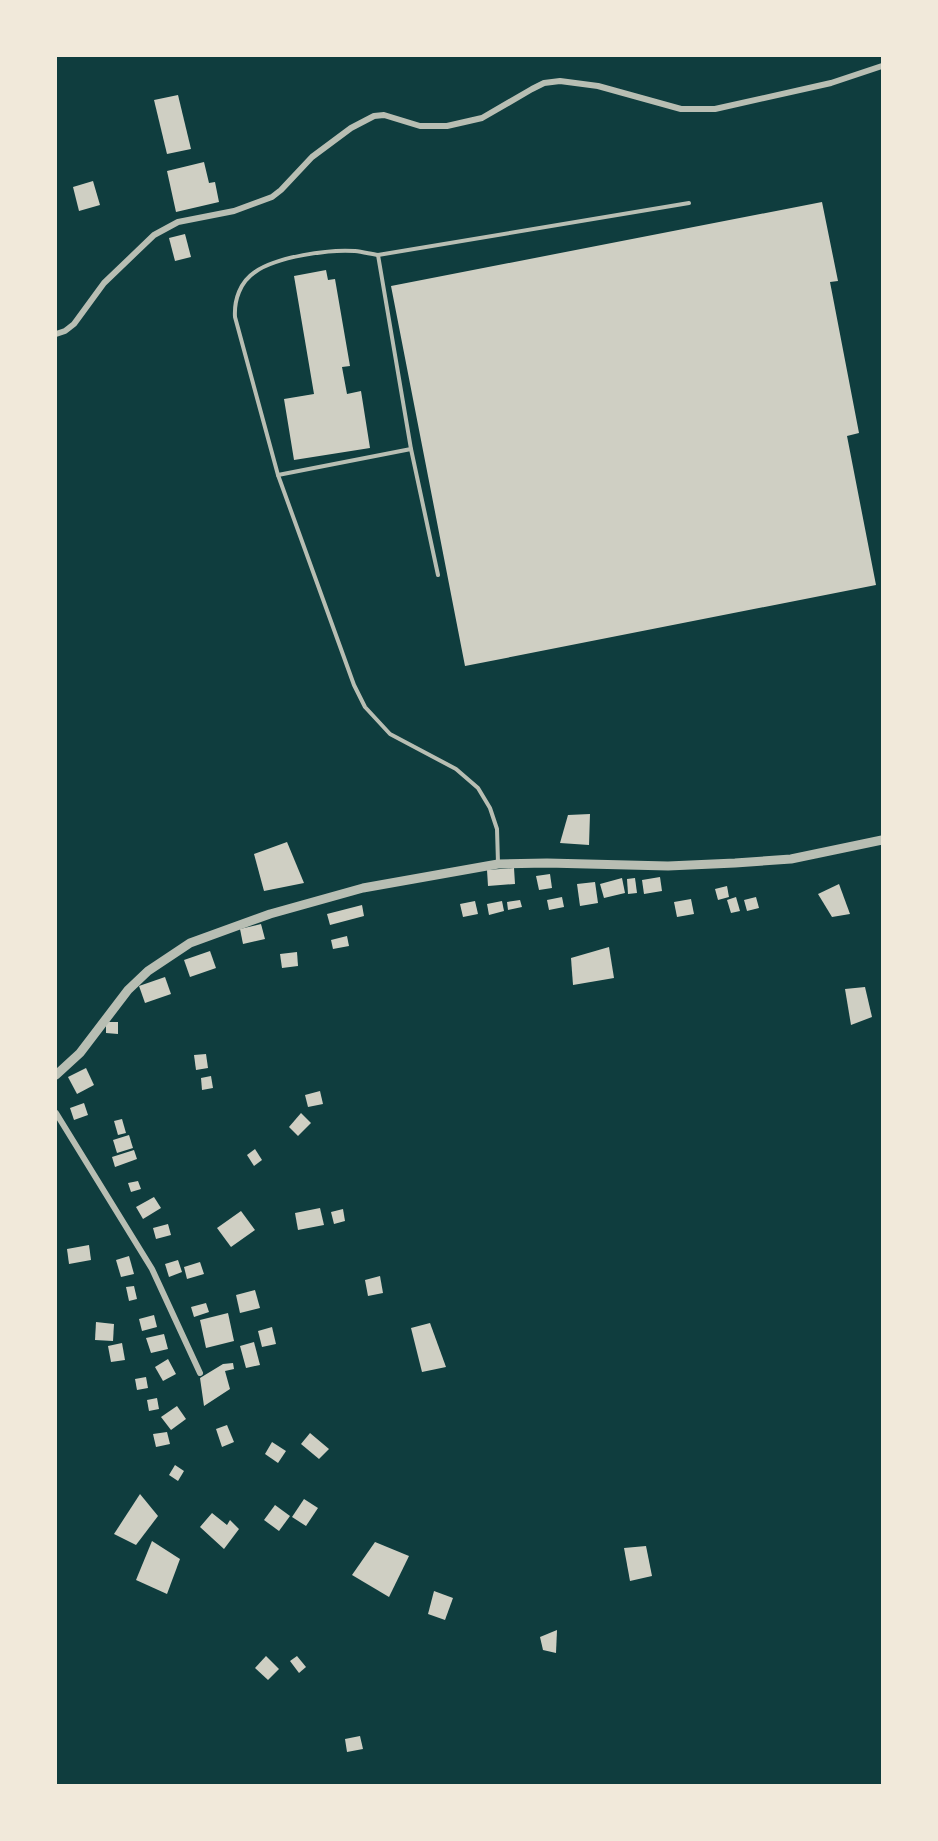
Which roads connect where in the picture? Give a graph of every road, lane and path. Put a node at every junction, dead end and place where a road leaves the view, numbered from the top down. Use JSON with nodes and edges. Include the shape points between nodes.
{"nodes":[{"id":1,"x":882,"y":66,"type":"edge"},
{"id":2,"x":689,"y":203,"type":"dead end"},
{"id":3,"x":378,"y":255,"type":"junction"},
{"id":4,"x":56,"y":334,"type":"edge"},
{"id":5,"x":411,"y":449,"type":"junction"},
{"id":6,"x":278,"y":475,"type":"junction"},
{"id":7,"x":438,"y":575,"type":"dead end"},
{"id":8,"x":882,"y":840,"type":"edge"},
{"id":9,"x":498,"y":864,"type":"junction"},
{"id":10,"x":56,"y":1075,"type":"edge"},
{"id":11,"x":56,"y":1113,"type":"edge"},
{"id":12,"x":200,"y":1373,"type":"dead end"}],
"edges":[{"from":1,"to":4,"type":"street","via":[[831,83],[706,110],[681,109],[598,86],[560,81],[538,86],[482,118],[447,126],[420,126],[384,115],[374,116],[312,157],[272,197],[234,211],[178,222],[153,235],[104,283],[74,324]]},
{"from":2,"to":3,"type":"lane"},
{"from":3,"to":5,"type":"lane"},
{"from":3,"to":6,"type":"lane","via":[[343,251],[277,262],[255,272],[234,303]]},
{"from":5,"to":6,"type":"lane"},
{"from":5,"to":7,"type":"lane"},
{"from":6,"to":9,"type":"lane","via":[[365,707],[390,734],[456,770],[478,788],[497,829]]},
{"from":8,"to":9,"type":"street","via":[[791,859],[735,863]]},
{"from":9,"to":10,"type":"street","via":[[363,888],[270,914],[190,943],[148,970],[80,1053]]},
{"from":11,"to":12,"type":"street","via":[[152,1269]]}]}
